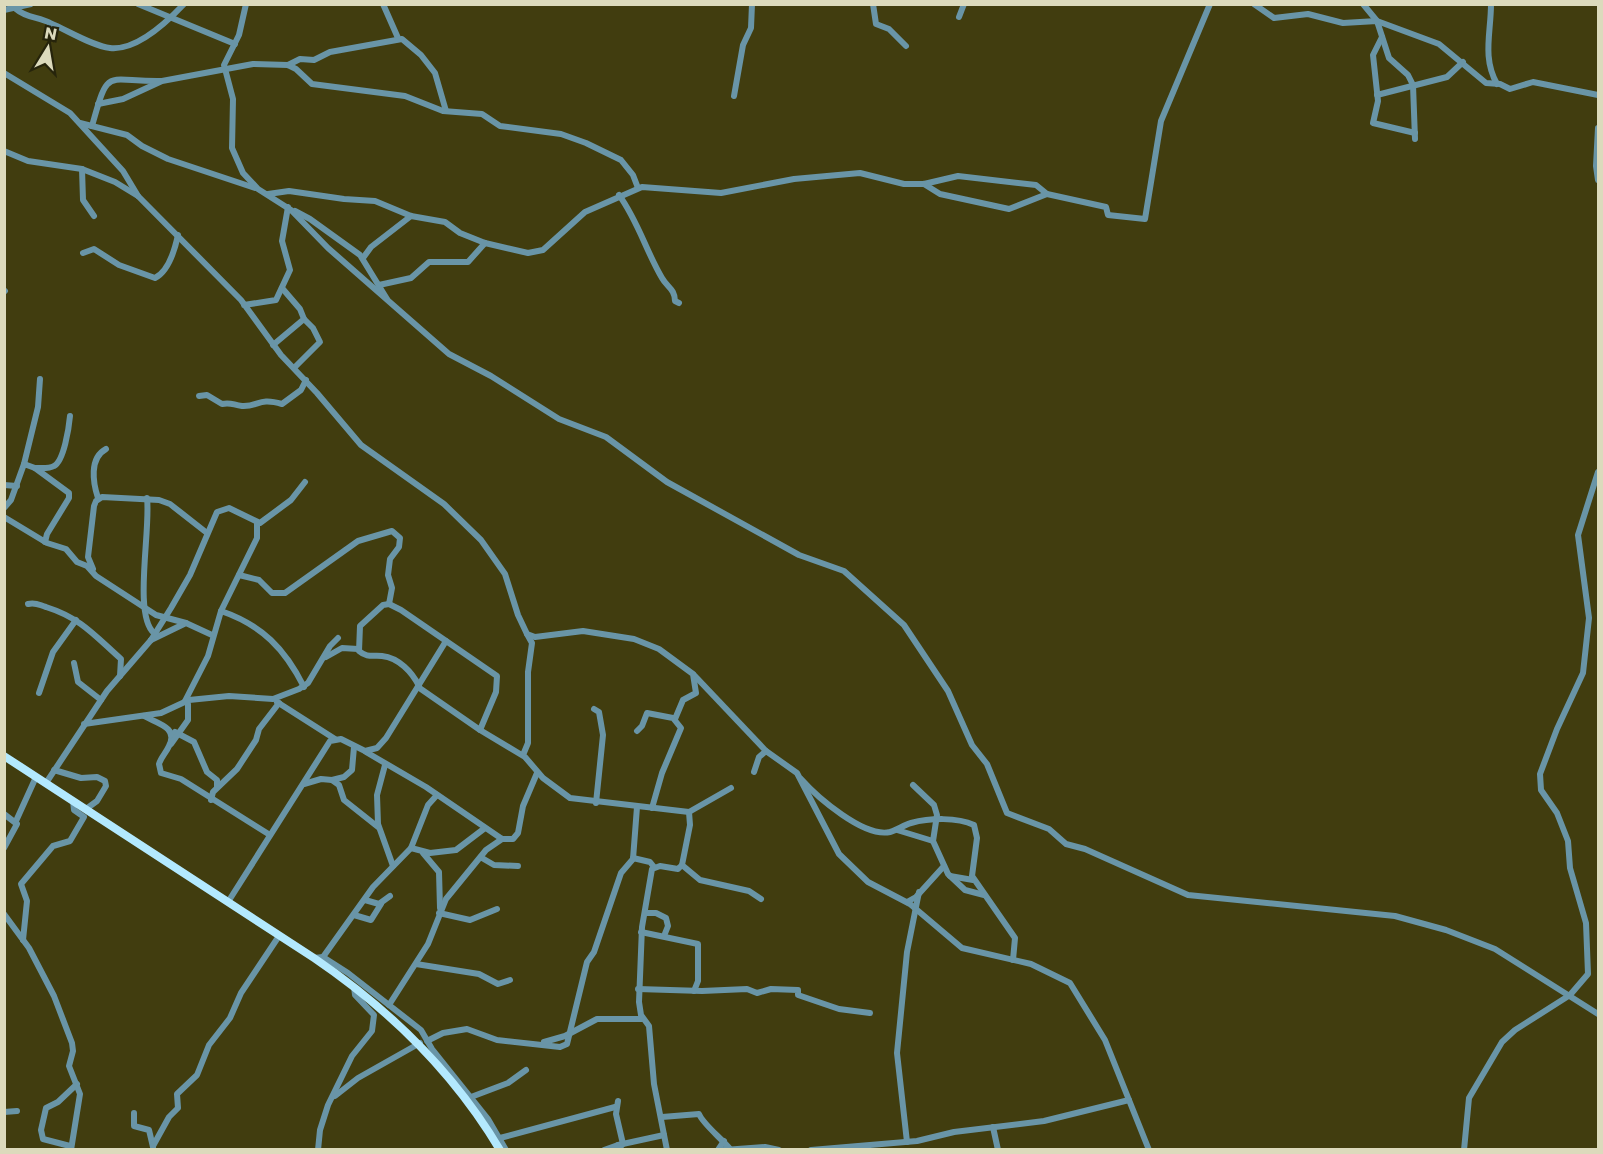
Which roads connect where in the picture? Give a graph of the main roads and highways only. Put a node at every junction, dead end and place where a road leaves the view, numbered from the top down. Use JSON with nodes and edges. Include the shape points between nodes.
{"nodes":[{"id":1,"x":4,"y":756,"type":"edge"},
{"id":2,"x":500,"y":1147,"type":"edge"}],
"edges":[{"from":1,"to":2,"type":"main road","via":[[279,936],[318,957],[423,1041]]}]}
